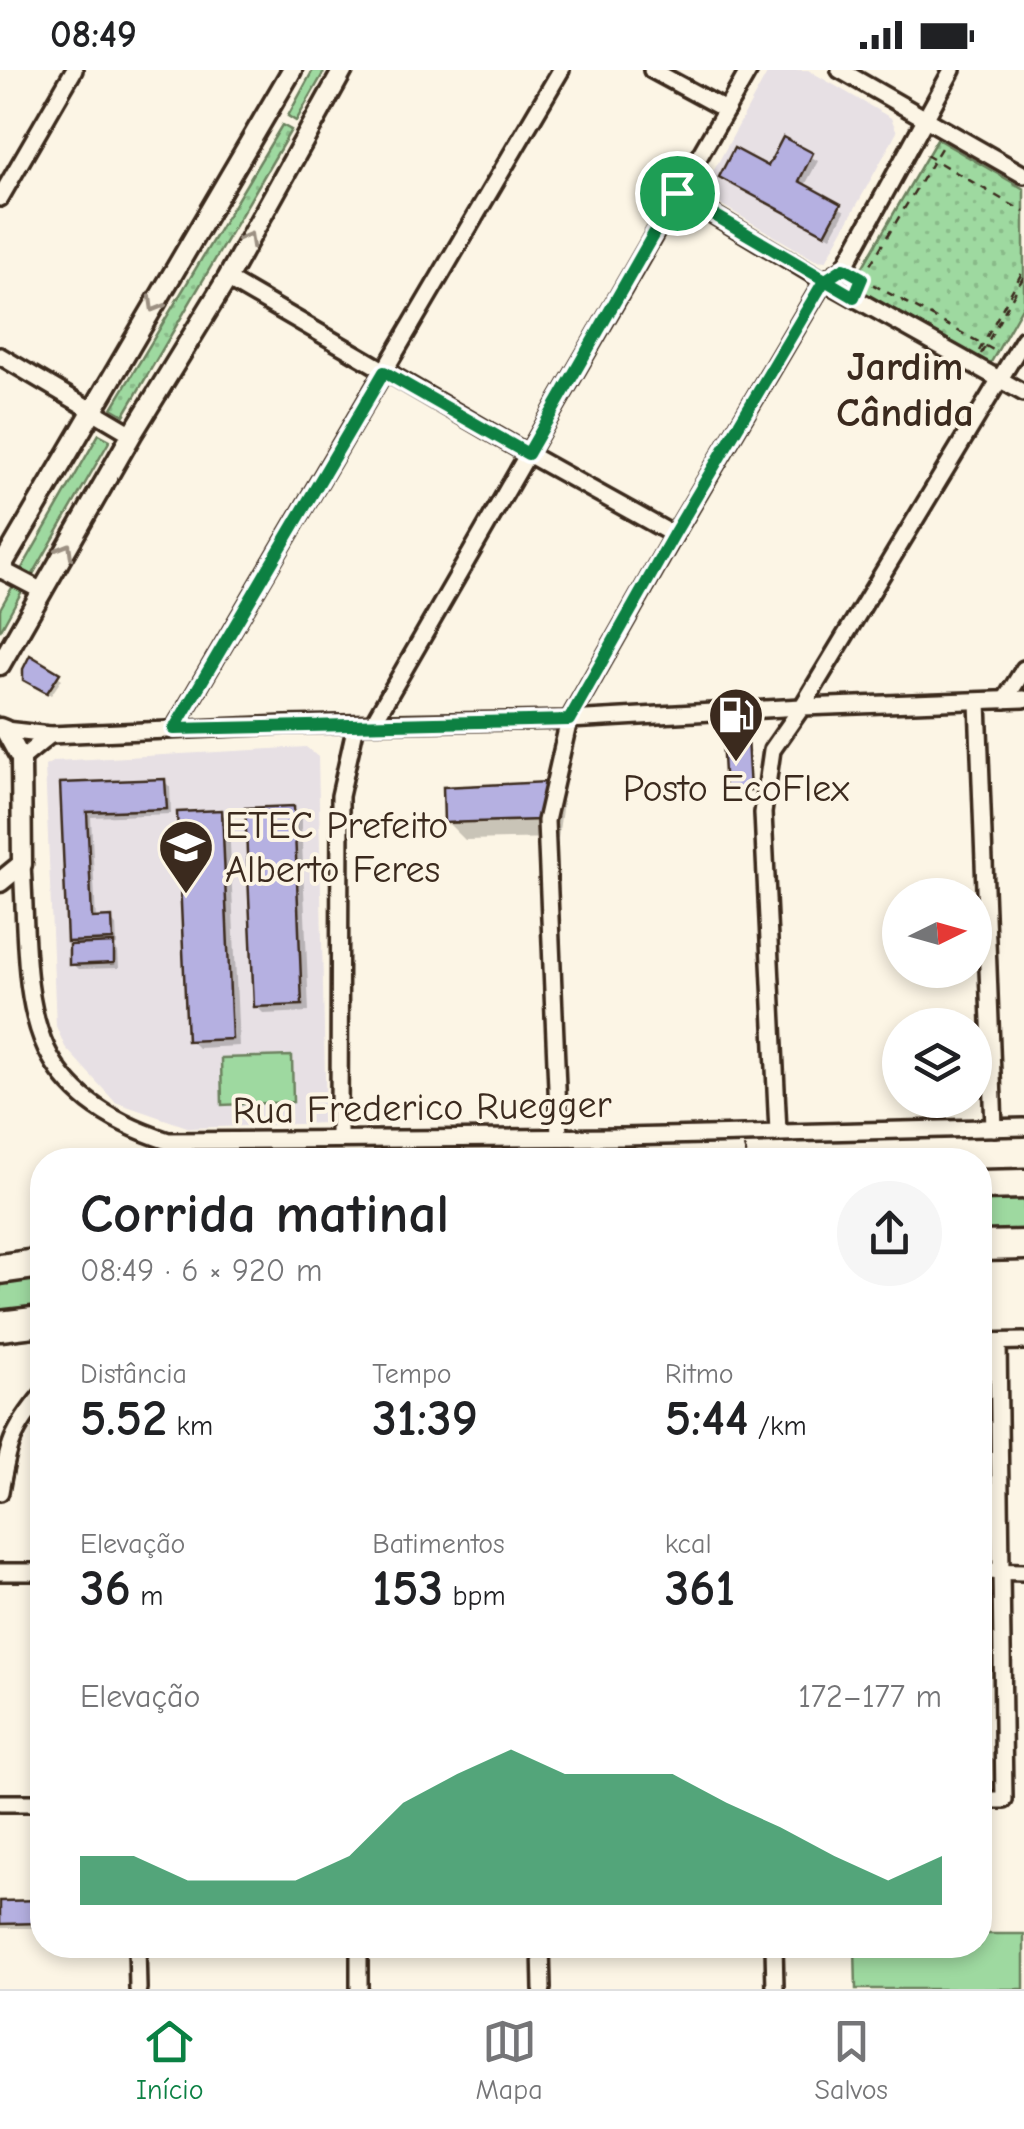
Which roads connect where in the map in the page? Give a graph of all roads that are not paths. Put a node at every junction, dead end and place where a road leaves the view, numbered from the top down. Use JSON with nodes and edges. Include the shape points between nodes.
{"nodes":[{"id":1,"x":74,"y":70,"type":"edge"},
{"id":2,"x":292,"y":70,"type":"edge"},
{"id":3,"x":343,"y":70,"type":"edge"},
{"id":4,"x":561,"y":70,"type":"edge"},
{"id":5,"x":652,"y":70,"type":"edge"},
{"id":6,"x":749,"y":70,"type":"edge"},
{"id":7,"x":840,"y":70,"type":"edge"},
{"id":8,"x":952,"y":70,"type":"edge"},
{"id":9,"x":726,"y":110,"type":"junction"},
{"id":10,"x":924,"y":118,"type":"junction"},
{"id":11,"x":1024,"y":176,"type":"edge"},
{"id":12,"x":677,"y":193,"type":"junction"},
{"id":13,"x":0,"y":198,"type":"edge"},
{"id":14,"x":226,"y":279,"type":"junction"},
{"id":15,"x":824,"y":281,"type":"junction"},
{"id":16,"x":1024,"y":339,"type":"edge"},
{"id":17,"x":0,"y":356,"type":"edge"},
{"id":18,"x":384,"y":372,"type":"junction"},
{"id":19,"x":1001,"y":380,"type":"junction"},
{"id":20,"x":1024,"y":393,"type":"edge"},
{"id":21,"x":93,"y":411,"type":"junction"},
{"id":22,"x":132,"y":434,"type":"junction"},
{"id":23,"x":528,"y":454,"type":"junction"},
{"id":24,"x":674,"y":534,"type":"junction"},
{"id":25,"x":0,"y":569,"type":"edge"},
{"id":26,"x":42,"y":591,"type":"junction"},
{"id":27,"x":0,"y":665,"type":"edge"},
{"id":28,"x":1024,"y":669,"type":"edge"},
{"id":29,"x":1024,"y":699,"type":"edge"},
{"id":30,"x":1004,"y":700,"type":"junction"},
{"id":31,"x":978,"y":702,"type":"junction"},
{"id":32,"x":802,"y":706,"type":"junction"},
{"id":33,"x":569,"y":720,"type":"junction"},
{"id":34,"x":364,"y":724,"type":"junction"},
{"id":35,"x":2,"y":729,"type":"edge"},
{"id":36,"x":174,"y":729,"type":"junction"},
{"id":37,"x":50,"y":734,"type":"junction"},
{"id":38,"x":21,"y":760,"type":"junction"},
{"id":39,"x":22,"y":864,"type":"junction"},
{"id":40,"x":0,"y":882,"type":"edge"},
{"id":41,"x":994,"y":1128,"type":"junction"},
{"id":42,"x":1024,"y":1128,"type":"edge"},
{"id":43,"x":778,"y":1132,"type":"junction"},
{"id":44,"x":559,"y":1136,"type":"junction"},
{"id":45,"x":339,"y":1138,"type":"junction"},
{"id":46,"x":1024,"y":1184,"type":"edge"},
{"id":47,"x":992,"y":1185,"type":"edge"},
{"id":48,"x":1024,"y":1244,"type":"edge"},
{"id":49,"x":992,"y":1245,"type":"edge"},
{"id":50,"x":30,"y":1265,"type":"edge"},
{"id":51,"x":0,"y":1269,"type":"edge"},
{"id":52,"x":30,"y":1322,"type":"edge"},
{"id":53,"x":0,"y":1326,"type":"edge"},
{"id":54,"x":1024,"y":1341,"type":"edge"},
{"id":55,"x":992,"y":1342,"type":"edge"},
{"id":56,"x":998,"y":1342,"type":"junction"},
{"id":57,"x":30,"y":1410,"type":"edge"},
{"id":58,"x":0,"y":1492,"type":"edge"},
{"id":59,"x":0,"y":1572,"type":"edge"},
{"id":60,"x":30,"y":1572,"type":"edge"},
{"id":61,"x":992,"y":1572,"type":"edge"},
{"id":62,"x":1001,"y":1572,"type":"junction"},
{"id":63,"x":1024,"y":1572,"type":"edge"},
{"id":64,"x":992,"y":1800,"type":"edge"},
{"id":65,"x":30,"y":1803,"type":"edge"},
{"id":66,"x":0,"y":1804,"type":"edge"},
{"id":67,"x":137,"y":1958,"type":"edge"},
{"id":68,"x":360,"y":1958,"type":"edge"},
{"id":69,"x":541,"y":1958,"type":"edge"},
{"id":70,"x":774,"y":1958,"type":"edge"},
{"id":71,"x":138,"y":1989,"type":"edge"},
{"id":72,"x":359,"y":1989,"type":"edge"},
{"id":73,"x":542,"y":1989,"type":"edge"},
{"id":74,"x":775,"y":1989,"type":"edge"}],
"edges":[{"from":1,"to":13,"type":"street"},
{"from":2,"to":21,"type":"street","one_way":true},
{"from":14,"to":3,"type":"street","one_way":true},
{"from":4,"to":18,"type":"street"},
{"from":5,"to":9,"type":"street"},
{"from":6,"to":9,"type":"street"},
{"from":7,"to":10,"type":"street"},
{"from":8,"to":10,"type":"street"},
{"from":9,"to":12,"type":"street"},
{"from":10,"to":11,"type":"street"},
{"from":10,"to":15,"type":"street","via":[[844,268]]},
{"from":12,"to":15,"type":"street"},
{"from":12,"to":23,"type":"street"},
{"from":14,"to":18,"type":"street"},
{"from":14,"to":22,"type":"street"},
{"from":15,"to":19,"type":"street"},
{"from":15,"to":24,"type":"street"},
{"from":16,"to":19,"type":"street"},
{"from":17,"to":21,"type":"street"},
{"from":18,"to":23,"type":"street"},
{"from":18,"to":36,"type":"street"},
{"from":19,"to":20,"type":"street"},
{"from":19,"to":32,"type":"street"},
{"from":21,"to":22,"type":"street"},
{"from":21,"to":25,"type":"street"},
{"from":26,"to":22,"type":"street","one_way":true},
{"from":23,"to":24,"type":"street"},
{"from":23,"to":34,"type":"street"},
{"from":24,"to":33,"type":"street"},
{"from":25,"to":26,"type":"street"},
{"from":26,"to":27,"type":"street"},
{"from":28,"to":30,"type":"street"},
{"from":29,"to":30,"type":"street"},
{"from":30,"to":31,"type":"street"},
{"from":31,"to":32,"type":"street"},
{"from":31,"to":41,"type":"street"},
{"from":32,"to":33,"type":"street"},
{"from":32,"to":43,"type":"street","via":[[772,750],[764,814]]},
{"from":33,"to":34,"type":"street"},
{"from":33,"to":44,"type":"street","via":[[546,820]]},
{"from":34,"to":36,"type":"street"},
{"from":34,"to":45,"type":"street","via":[[340,796]]},
{"from":35,"to":37,"type":"street"},
{"from":35,"to":38,"type":"street"},
{"from":36,"to":37,"type":"street"},
{"from":37,"to":38,"type":"street"},
{"from":38,"to":39,"type":"street"},
{"from":39,"to":40,"type":"street"},
{"from":39,"to":45,"type":"street","name":"Rua Frederico Ruegger","via":[[36,1023],[53,1066],[82,1099],[168,1141]]},
{"from":41,"to":42,"type":"street","name":"Rua Frederico Ruegger"},
{"from":41,"to":43,"type":"street","name":"Rua Frederico Ruegger"},
{"from":43,"to":44,"type":"street","name":"Rua Frederico Ruegger"},
{"from":44,"to":45,"type":"street","name":"Rua Frederico Ruegger"},
{"from":46,"to":47,"type":"highway"},
{"from":48,"to":49,"type":"highway"},
{"from":50,"to":51,"type":"highway"},
{"from":52,"to":53,"type":"highway"},
{"from":54,"to":56,"type":"street"},
{"from":55,"to":56,"type":"street"},
{"from":56,"to":62,"type":"street"},
{"from":57,"to":58,"type":"street","via":[[7,1452]]},
{"from":59,"to":60,"type":"street"},
{"from":61,"to":62,"type":"street"},
{"from":62,"to":63,"type":"street"},
{"from":62,"to":64,"type":"street","via":[[1004,1800]]},
{"from":65,"to":66,"type":"street"},
{"from":67,"to":71,"type":"street"},
{"from":68,"to":72,"type":"street"},
{"from":69,"to":73,"type":"street"},
{"from":70,"to":74,"type":"street"}]}
